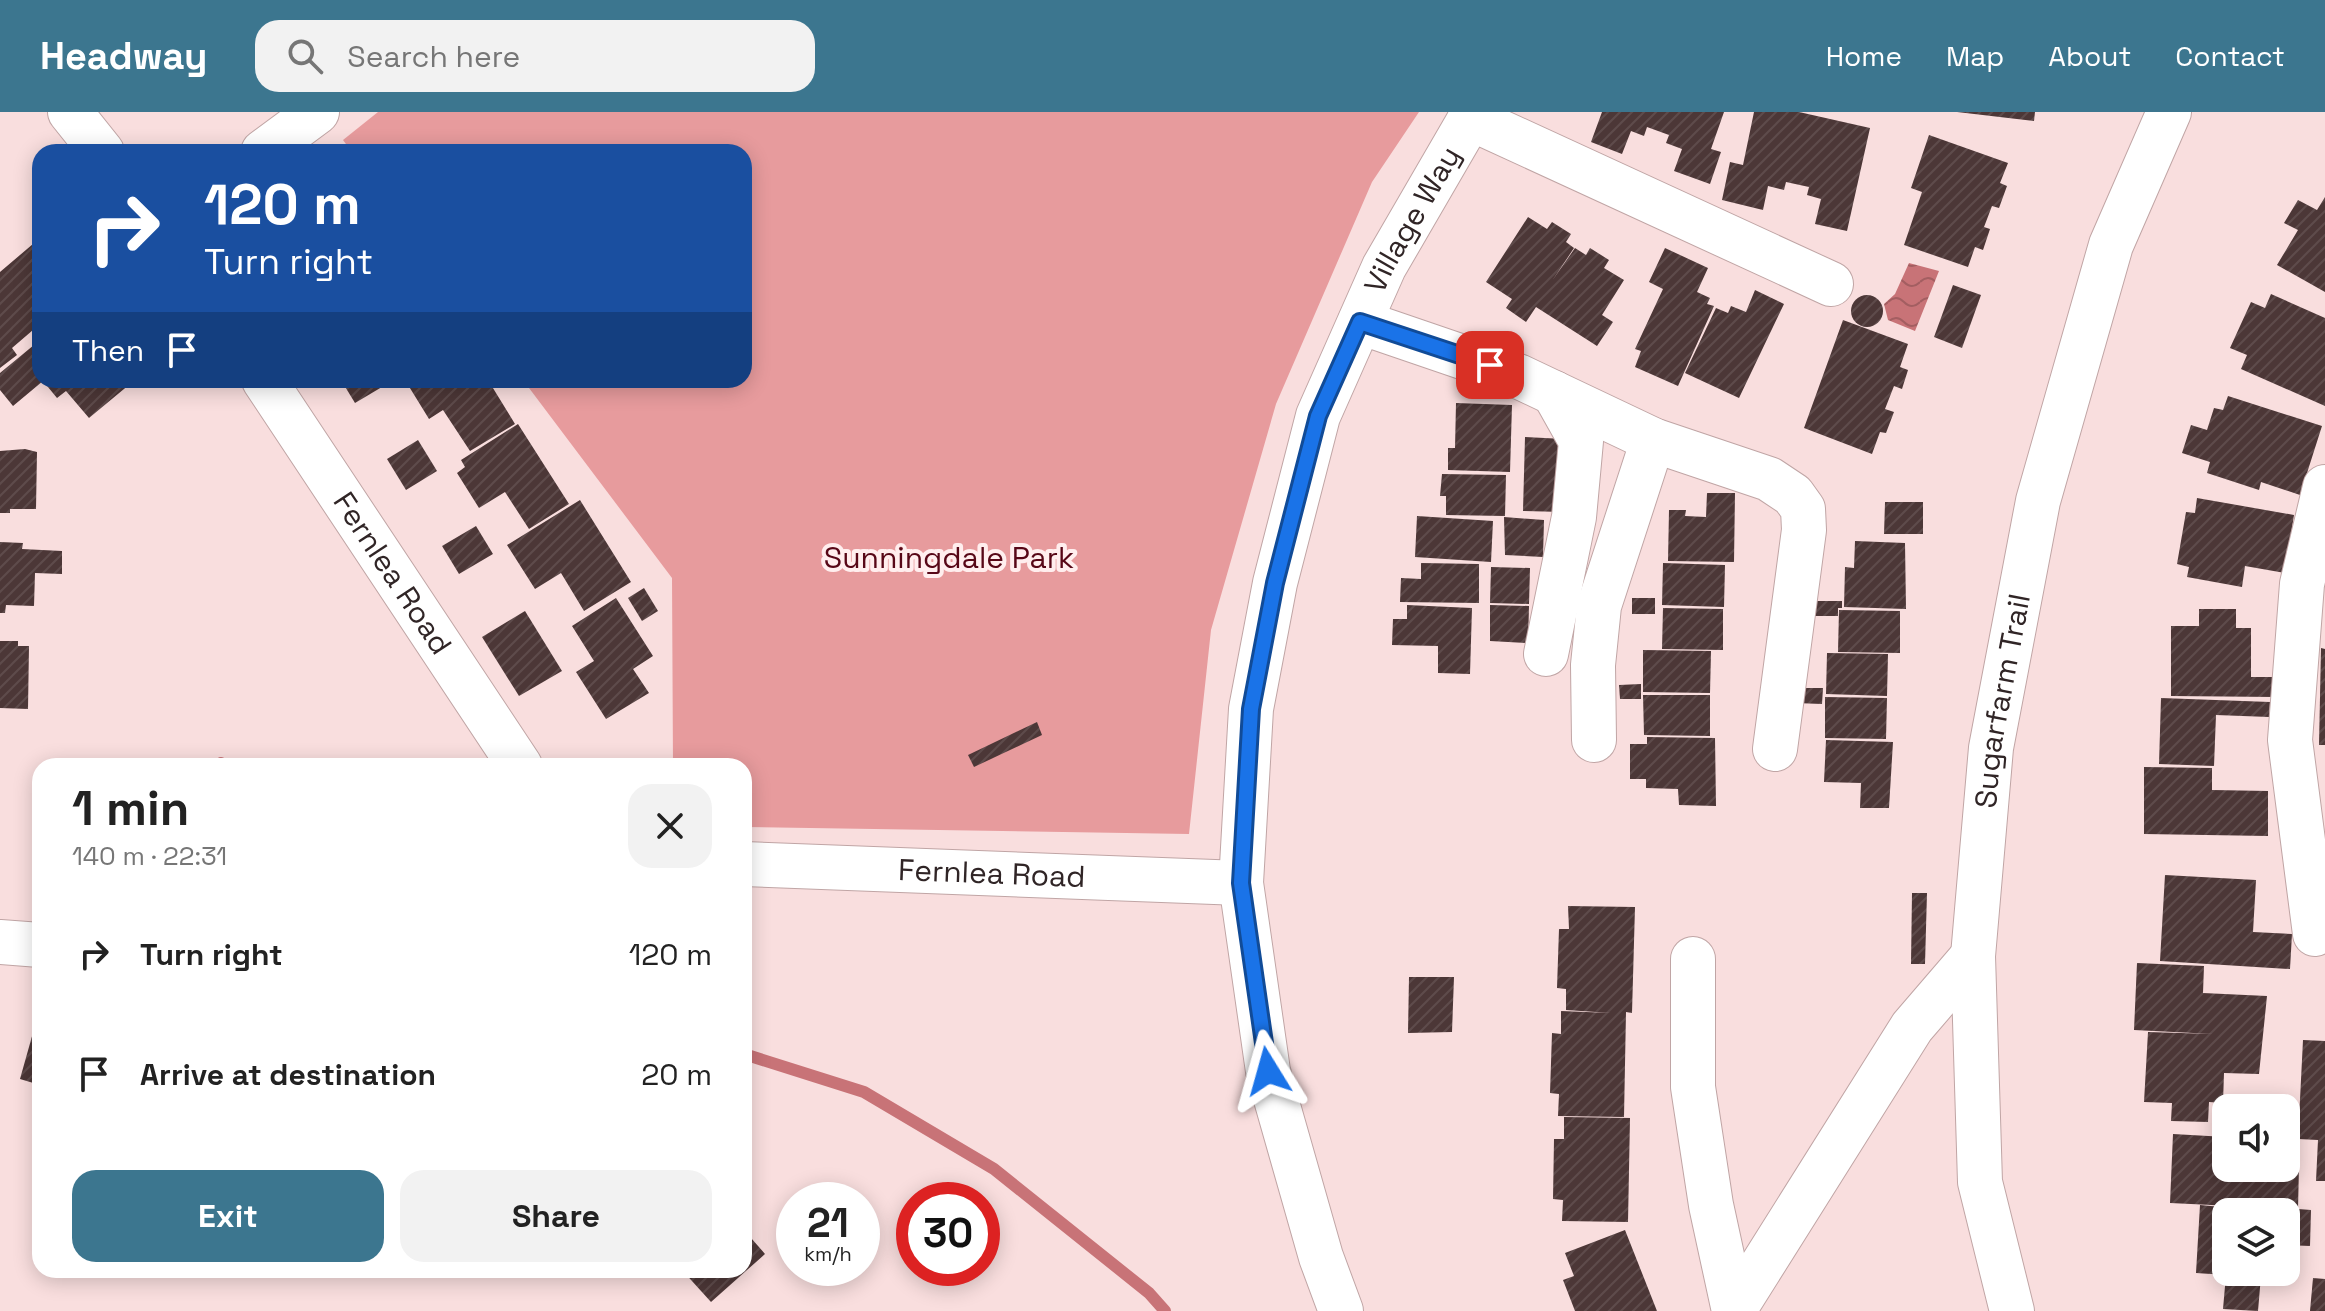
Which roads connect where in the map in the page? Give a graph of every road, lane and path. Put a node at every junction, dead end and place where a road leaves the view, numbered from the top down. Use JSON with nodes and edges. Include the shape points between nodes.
{"nodes":[{"id":1,"x":70,"y":112,"type":"edge"},
{"id":2,"x":317,"y":112,"type":"edge"},
{"id":3,"x":2169,"y":112,"type":"edge"},
{"id":4,"x":1472,"y":115,"type":"edge"},
{"id":5,"x":96,"y":144,"type":"edge"},
{"id":6,"x":274,"y":144,"type":"edge"},
{"id":7,"x":1831,"y":284,"type":"dead end"},
{"id":8,"x":1360,"y":322,"type":"junction"},
{"id":9,"x":269,"y":388,"type":"edge"},
{"id":10,"x":1554,"y":393,"type":"junction"},
{"id":11,"x":1653,"y":440,"type":"junction"},
{"id":12,"x":2325,"y":487,"type":"edge"},
{"id":13,"x":2314,"y":585,"type":"edge"},
{"id":14,"x":1546,"y":654,"type":"dead end"},
{"id":15,"x":1594,"y":740,"type":"dead end"},
{"id":16,"x":1775,"y":749,"type":"dead end"},
{"id":17,"x":515,"y":758,"type":"edge"},
{"id":18,"x":752,"y":864,"type":"edge"},
{"id":19,"x":1241,"y":883,"type":"junction"},
{"id":20,"x":2315,"y":934,"type":"dead end"},
{"id":21,"x":0,"y":942,"type":"edge"},
{"id":22,"x":32,"y":944,"type":"edge"},
{"id":23,"x":1973,"y":956,"type":"junction"},
{"id":24,"x":1693,"y":959,"type":"dead end"},
{"id":25,"x":1341,"y":1311,"type":"edge"},
{"id":26,"x":1734,"y":1311,"type":"edge"},
{"id":27,"x":2012,"y":1311,"type":"edge"}],
"edges":[{"from":1,"to":5,"type":"street"},
{"from":2,"to":6,"type":"street"},
{"from":3,"to":23,"type":"street","name":"Sugarfarm Trail","via":[[2111,245],[2038,501],[1991,748]]},
{"from":4,"to":7,"type":"street"},
{"from":4,"to":8,"type":"street","name":"Village Way","via":[[1384,267]]},
{"from":8,"to":10,"type":"street","via":[[1461,354]]},
{"from":8,"to":19,"type":"street","name":"Village Way","via":[[1318,416],[1275,583],[1251,709]]},
{"from":9,"to":17,"type":"street","name":"Fernlea Road"},
{"from":10,"to":11,"type":"street"},
{"from":10,"to":14,"type":"street","via":[[1581,441],[1574,517]]},
{"from":11,"to":15,"type":"street","via":[[1599,606]]},
{"from":11,"to":16,"type":"street","via":[[1769,479],[1803,509]]},
{"from":12,"to":13,"type":"street"},
{"from":13,"to":20,"type":"street","via":[[2290,740]]},
{"from":18,"to":19,"type":"street","name":"Fernlea Road"},
{"from":19,"to":25,"type":"street","name":"Village Way","via":[[1268,1071]]},
{"from":21,"to":22,"type":"street"},
{"from":23,"to":26,"type":"street","via":[[1912,1027]]},
{"from":23,"to":27,"type":"street","name":"Sugarfarm Trail","via":[[1980,1182]]},
{"from":24,"to":26,"type":"street","via":[[1693,1087]]}]}
